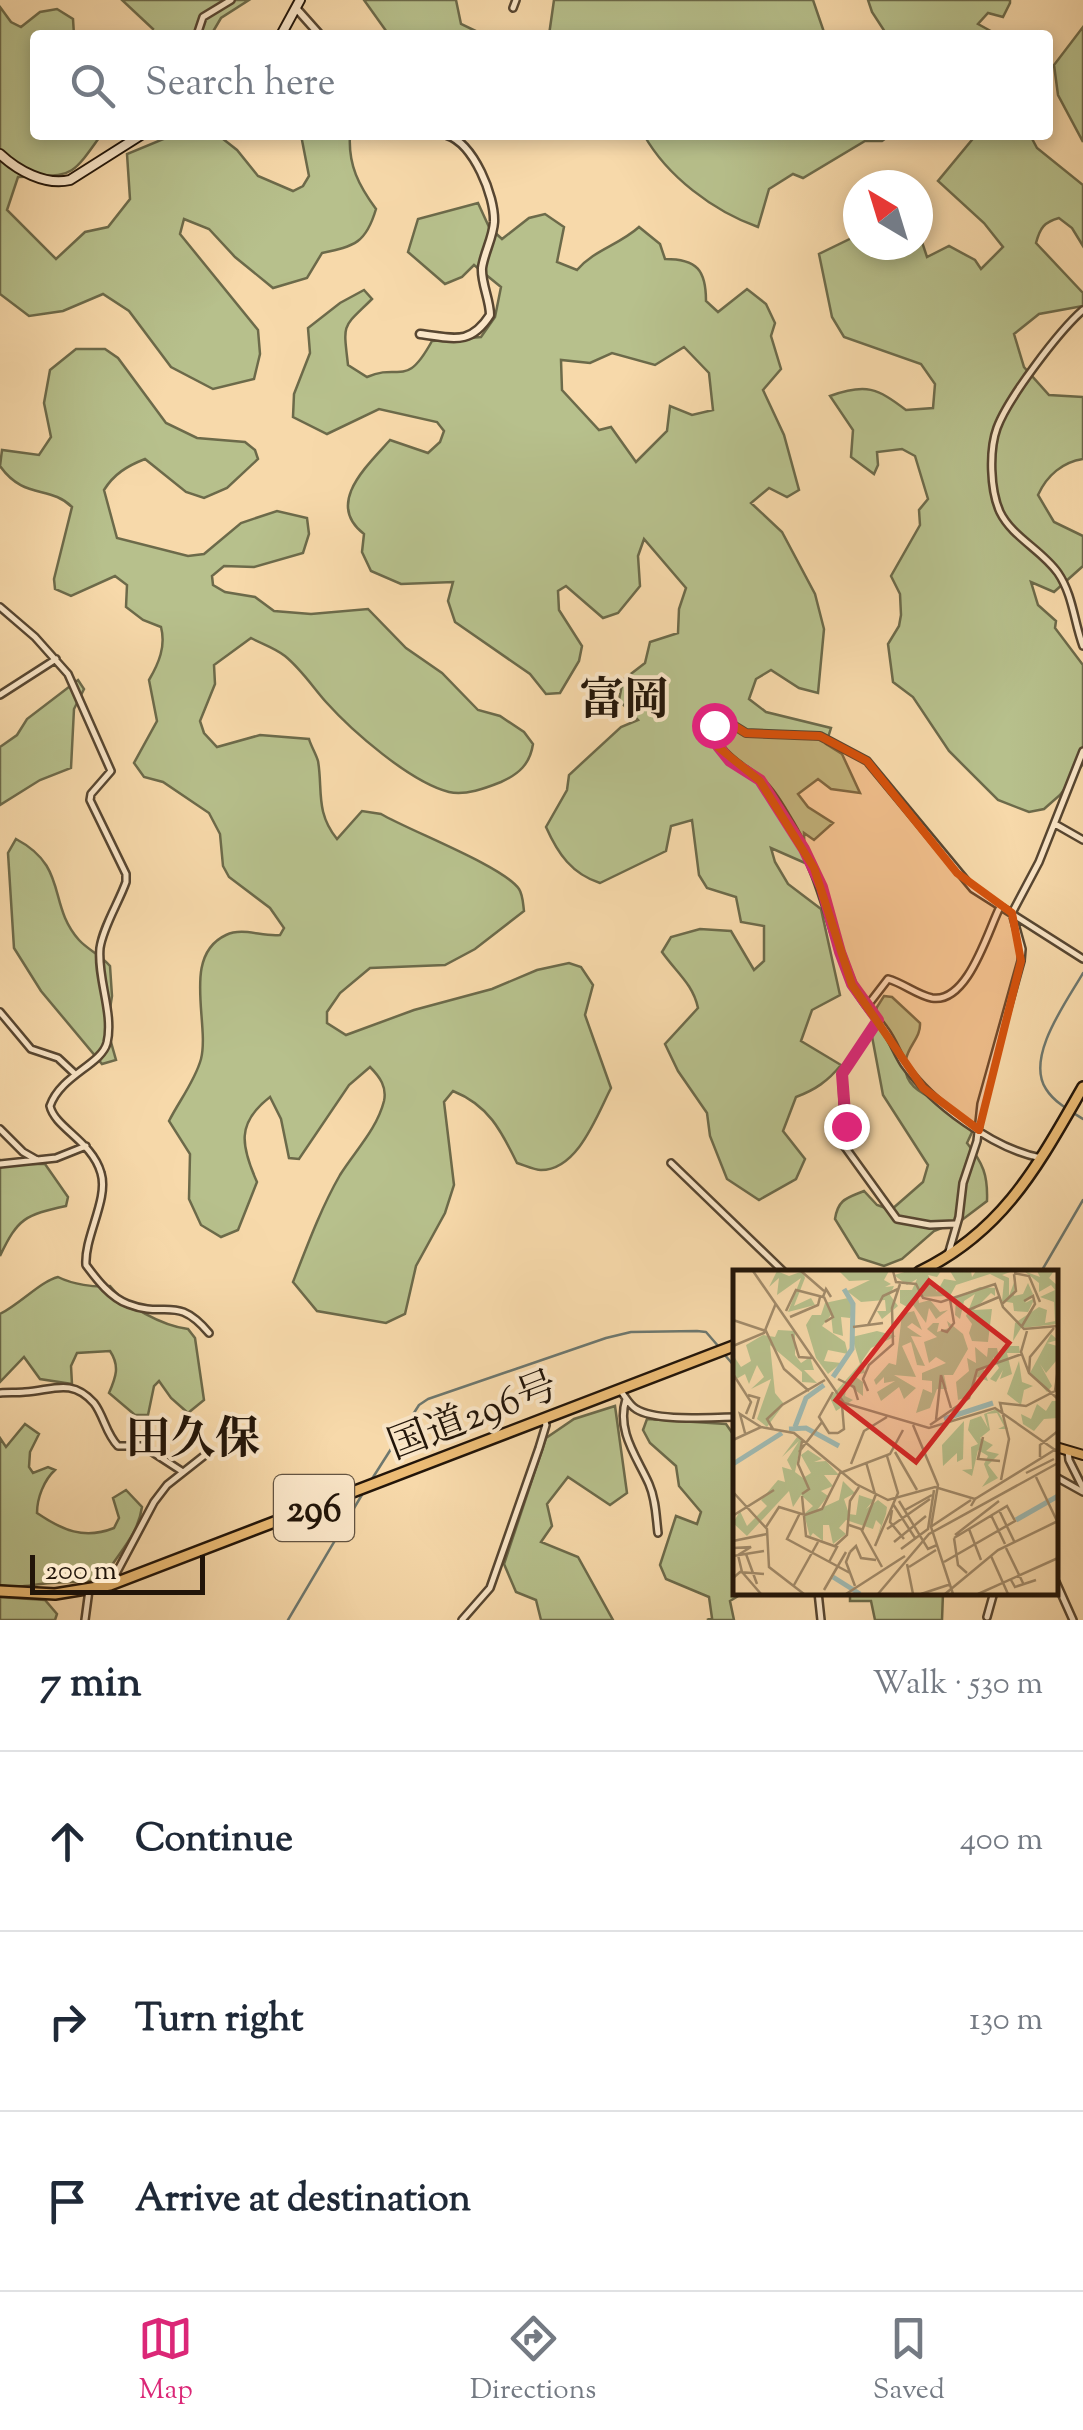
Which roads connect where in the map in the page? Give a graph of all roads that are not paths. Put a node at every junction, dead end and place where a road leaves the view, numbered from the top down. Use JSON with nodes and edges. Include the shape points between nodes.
{"nodes":[{"id":1,"x":231,"y":0,"type":"edge"},
{"id":2,"x":516,"y":0,"type":"edge"},
{"id":3,"x":298,"y":4,"type":"edge"},
{"id":4,"x":512,"y":8,"type":"dead end"},
{"id":5,"x":199,"y":30,"type":"edge"},
{"id":6,"x":283,"y":30,"type":"edge"},
{"id":7,"x":316,"y":30,"type":"edge"},
{"id":8,"x":132,"y":140,"type":"edge"},
{"id":9,"x":457,"y":140,"type":"edge"},
{"id":10,"x":0,"y":154,"type":"edge"},
{"id":11,"x":1083,"y":310,"type":"edge"},
{"id":12,"x":420,"y":334,"type":"dead end"},
{"id":13,"x":0,"y":608,"type":"edge"},
{"id":14,"x":1083,"y":646,"type":"edge"},
{"id":15,"x":56,"y":659,"type":"junction"},
{"id":16,"x":0,"y":694,"type":"edge"},
{"id":17,"x":1083,"y":752,"type":"edge"},
{"id":18,"x":1054,"y":824,"type":"junction"},
{"id":19,"x":1083,"y":840,"type":"edge"},
{"id":20,"x":1000,"y":907,"type":"junction"},
{"id":21,"x":1012,"y":913,"type":"junction"},
{"id":22,"x":1083,"y":959,"type":"edge"},
{"id":23,"x":868,"y":1005,"type":"junction"},
{"id":24,"x":0,"y":1012,"type":"edge"},
{"id":25,"x":878,"y":1020,"type":"junction"},
{"id":26,"x":74,"y":1073,"type":"junction"},
{"id":27,"x":1083,"y":1087,"type":"edge"},
{"id":28,"x":0,"y":1129,"type":"edge"},
{"id":29,"x":979,"y":1130,"type":"junction"},
{"id":30,"x":86,"y":1146,"type":"junction"},
{"id":31,"x":1041,"y":1158,"type":"junction"},
{"id":32,"x":40,"y":1162,"type":"junction"},
{"id":33,"x":670,"y":1163,"type":"dead end"},
{"id":34,"x":0,"y":1164,"type":"edge"},
{"id":35,"x":956,"y":1224,"type":"junction"},
{"id":36,"x":948,"y":1258,"type":"junction"},
{"id":37,"x":782,"y":1270,"type":"edge"},
{"id":38,"x":923,"y":1270,"type":"edge"},
{"id":39,"x":209,"y":1333,"type":"dead end"},
{"id":40,"x":733,"y":1346,"type":"edge"},
{"id":41,"x":0,"y":1393,"type":"edge"},
{"id":42,"x":624,"y":1394,"type":"junction"},
{"id":43,"x":733,"y":1417,"type":"edge"},
{"id":44,"x":544,"y":1418,"type":"junction"},
{"id":45,"x":1058,"y":1448,"type":"edge"},
{"id":46,"x":1068,"y":1451,"type":"junction"},
{"id":47,"x":204,"y":1455,"type":"dead end"},
{"id":48,"x":1083,"y":1455,"type":"edge"},
{"id":49,"x":183,"y":1472,"type":"junction"},
{"id":50,"x":1058,"y":1478,"type":"edge"},
{"id":51,"x":1083,"y":1490,"type":"edge"},
{"id":52,"x":658,"y":1533,"type":"dead end"},
{"id":53,"x":110,"y":1585,"type":"junction"},
{"id":54,"x":1058,"y":1586,"type":"edge"},
{"id":55,"x":0,"y":1590,"type":"edge"},
{"id":56,"x":89,"y":1590,"type":"junction"},
{"id":57,"x":818,"y":1595,"type":"edge"},
{"id":58,"x":993,"y":1595,"type":"edge"},
{"id":59,"x":987,"y":1617,"type":"dead end"},
{"id":60,"x":85,"y":1620,"type":"edge"},
{"id":61,"x":462,"y":1620,"type":"edge"},
{"id":62,"x":820,"y":1620,"type":"edge"},
{"id":63,"x":1074,"y":1620,"type":"edge"}],
"edges":[{"from":1,"to":5,"type":"street","via":[[203,17]]},
{"from":2,"to":4,"type":"street"},
{"from":3,"to":6,"type":"main road"},
{"from":3,"to":7,"type":"street"},
{"from":8,"to":10,"type":"main road","via":[[61,182],[17,170]]},
{"from":9,"to":12,"type":"street","via":[[490,200],[494,224],[482,268],[490,315],[466,338]]},
{"from":11,"to":14,"type":"street","via":[[1059,333],[998,424],[993,450],[1001,513],[1060,575]]},
{"from":13,"to":15,"type":"street"},
{"from":15,"to":16,"type":"street"},
{"from":15,"to":26,"type":"street","via":[[111,771],[90,800],[126,874],[100,945],[106,1043],[96,1060]]},
{"from":17,"to":18,"type":"street"},
{"from":18,"to":19,"type":"street"},
{"from":18,"to":21,"type":"street"},
{"from":20,"to":21,"type":"street"},
{"from":20,"to":23,"type":"street","via":[[978,961],[950,992],[936,998],[888,979]]},
{"from":20,"to":23,"type":"street","via":[[958,874],[867,761],[820,736],[746,733],[717,715],[718,746],[760,780],[814,868],[852,984]]},
{"from":21,"to":22,"type":"street"},
{"from":21,"to":29,"type":"street","via":[[1021,960]]},
{"from":23,"to":25,"type":"street"},
{"from":24,"to":26,"type":"street","via":[[32,1049],[58,1058]]},
{"from":25,"to":29,"type":"street","via":[[923,1088]]},
{"from":25,"to":35,"type":"street","via":[[842,1074],[845,1146],[897,1219]]},
{"from":26,"to":30,"type":"street","via":[[50,1106]]},
{"from":27,"to":31,"type":"highway"},
{"from":28,"to":32,"type":"street"},
{"from":29,"to":31,"type":"street"},
{"from":29,"to":35,"type":"street"},
{"from":30,"to":32,"type":"street"},
{"from":30,"to":39,"type":"street","via":[[103,1184],[86,1266],[121,1300],[182,1309]]},
{"from":31,"to":36,"type":"highway","via":[[1005,1210]]},
{"from":32,"to":34,"type":"street"},
{"from":33,"to":37,"type":"street"},
{"from":35,"to":36,"type":"street"},
{"from":36,"to":38,"type":"highway"},
{"from":40,"to":42,"type":"highway","name":"国道296号","number":"296"},
{"from":41,"to":49,"type":"street","via":[[50,1386],[79,1392],[98,1409],[118,1446],[143,1446]]},
{"from":42,"to":43,"type":"street","via":[[641,1412]]},
{"from":42,"to":44,"type":"highway","name":"国道296号","number":"296"},
{"from":42,"to":52,"type":"street","via":[[627,1442],[650,1488]]},
{"from":44,"to":53,"type":"highway","name":"国道296号","number":"296"},
{"from":44,"to":61,"type":"street","via":[[490,1588]]},
{"from":45,"to":46,"type":"main road"},
{"from":46,"to":48,"type":"main road"},
{"from":46,"to":51,"type":"street"},
{"from":47,"to":49,"type":"street"},
{"from":49,"to":53,"type":"street","via":[[154,1502]]},
{"from":50,"to":51,"type":"street"},
{"from":53,"to":56,"type":"highway","name":"国道296号","number":"296"},
{"from":54,"to":63,"type":"street"},
{"from":55,"to":56,"type":"highway","name":"国道296号","number":"296"},
{"from":56,"to":60,"type":"street"},
{"from":57,"to":62,"type":"street"},
{"from":58,"to":59,"type":"street"}]}
